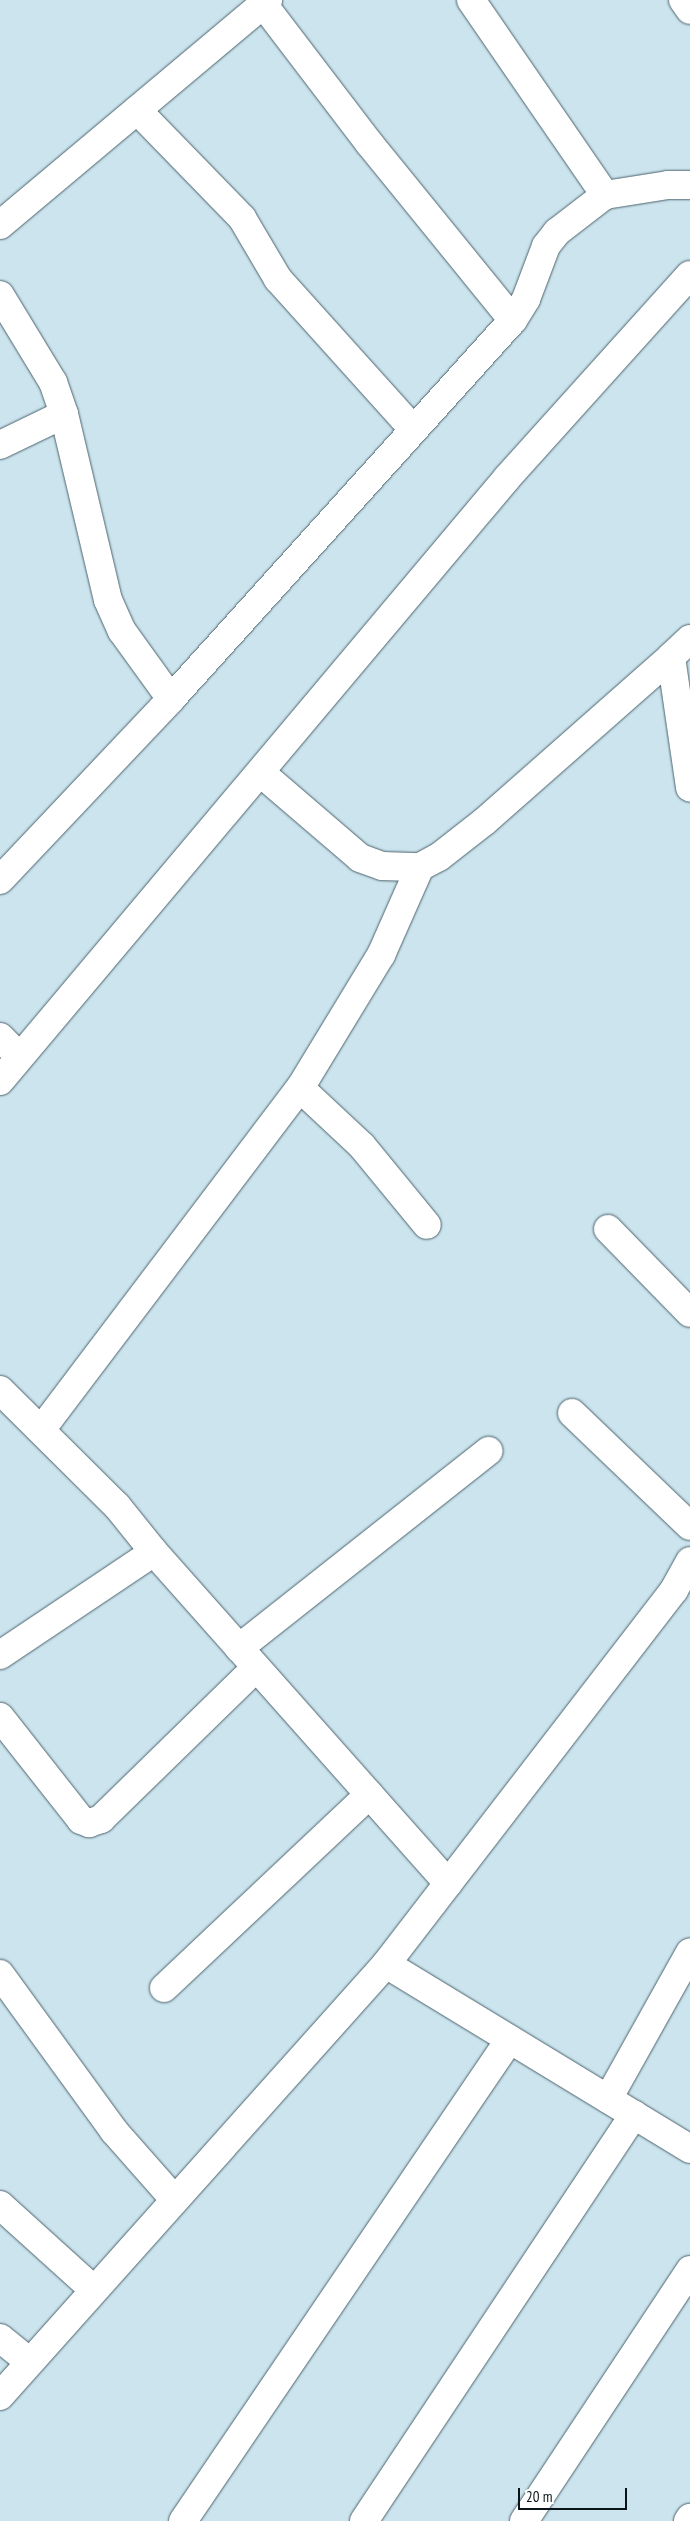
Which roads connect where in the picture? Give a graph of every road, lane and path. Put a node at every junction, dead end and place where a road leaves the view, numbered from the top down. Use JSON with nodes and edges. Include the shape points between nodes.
{"nodes":[{"id":1,"x":471,"y":0,"type":"edge"},
{"id":2,"x":683,"y":0,"type":"edge"},
{"id":3,"x":266,"y":2,"type":"edge"},
{"id":4,"x":690,"y":10,"type":"edge"},
{"id":5,"x":137,"y":110,"type":"junction"},
{"id":6,"x":690,"y":185,"type":"edge"},
{"id":7,"x":605,"y":194,"type":"junction"},
{"id":8,"x":0,"y":225,"type":"edge"},
{"id":9,"x":690,"y":275,"type":"edge"},
{"id":10,"x":0,"y":295,"type":"edge"},
{"id":11,"x":513,"y":320,"type":"junction"},
{"id":12,"x":64,"y":414,"type":"junction"},
{"id":13,"x":412,"y":428,"type":"junction"},
{"id":14,"x":0,"y":445,"type":"edge"},
{"id":15,"x":690,"y":639,"type":"edge"},
{"id":16,"x":671,"y":657,"type":"junction"},
{"id":17,"x":171,"y":699,"type":"junction"},
{"id":18,"x":261,"y":773,"type":"junction"},
{"id":19,"x":690,"y":788,"type":"edge"},
{"id":20,"x":420,"y":867,"type":"junction"},
{"id":21,"x":0,"y":880,"type":"edge"},
{"id":22,"x":0,"y":1037,"type":"edge"},
{"id":23,"x":20,"y":1056,"type":"junction"},
{"id":24,"x":0,"y":1081,"type":"edge"},
{"id":25,"x":300,"y":1088,"type":"junction"},
{"id":26,"x":427,"y":1225,"type":"dead end"},
{"id":27,"x":608,"y":1229,"type":"dead end"},
{"id":28,"x":690,"y":1313,"type":"edge"},
{"id":29,"x":0,"y":1390,"type":"edge"},
{"id":30,"x":572,"y":1413,"type":"dead end"},
{"id":31,"x":42,"y":1430,"type":"junction"},
{"id":32,"x":488,"y":1451,"type":"dead end"},
{"id":33,"x":690,"y":1526,"type":"edge"},
{"id":34,"x":154,"y":1552,"type":"junction"},
{"id":35,"x":690,"y":1561,"type":"edge"},
{"id":36,"x":682,"y":1592,"type":"edge"},
{"id":37,"x":0,"y":1655,"type":"edge"},
{"id":38,"x":248,"y":1658,"type":"junction"},
{"id":39,"x":0,"y":1717,"type":"edge"},
{"id":40,"x":369,"y":1795,"type":"junction"},
{"id":41,"x":448,"y":1883,"type":"junction"},
{"id":42,"x":690,"y":1952,"type":"edge"},
{"id":43,"x":386,"y":1964,"type":"junction"},
{"id":44,"x":0,"y":1974,"type":"edge"},
{"id":45,"x":164,"y":1988,"type":"dead end"},
{"id":46,"x":510,"y":2039,"type":"junction"},
{"id":47,"x":608,"y":2099,"type":"junction"},
{"id":48,"x":634,"y":2115,"type":"junction"},
{"id":49,"x":690,"y":2149,"type":"edge"},
{"id":50,"x":174,"y":2199,"type":"junction"},
{"id":51,"x":0,"y":2205,"type":"edge"},
{"id":52,"x":690,"y":2270,"type":"edge"},
{"id":53,"x":93,"y":2289,"type":"junction"},
{"id":54,"x":0,"y":2338,"type":"edge"},
{"id":55,"x":28,"y":2361,"type":"junction"},
{"id":56,"x":0,"y":2396,"type":"edge"},
{"id":57,"x":183,"y":2521,"type":"edge"},
{"id":58,"x":364,"y":2521,"type":"edge"},
{"id":59,"x":524,"y":2521,"type":"edge"}],
"edges":[{"from":1,"to":7,"type":"street"},
{"from":2,"to":4,"type":"street"},
{"from":3,"to":5,"type":"street"},
{"from":3,"to":11,"type":"street","via":[[369,143]]},
{"from":5,"to":8,"type":"street"},
{"from":5,"to":13,"type":"street","via":[[242,218],[278,279]]},
{"from":6,"to":7,"type":"street","via":[[668,184]]},
{"from":7,"to":11,"type":"street","via":[[582,210],[546,246],[526,298]]},
{"from":9,"to":18,"type":"street","via":[[507,478]]},
{"from":10,"to":12,"type":"street","via":[[53,382]]},
{"from":11,"to":13,"type":"street"},
{"from":12,"to":14,"type":"street"},
{"from":12,"to":17,"type":"street","via":[[108,600],[122,631]]},
{"from":13,"to":17,"type":"street"},
{"from":15,"to":16,"type":"street"},
{"from":16,"to":19,"type":"street"},
{"from":16,"to":20,"type":"street","via":[[485,821],[439,857]]},
{"from":17,"to":21,"type":"street"},
{"from":18,"to":20,"type":"street","via":[[360,858],[382,866]]},
{"from":18,"to":23,"type":"street"},
{"from":20,"to":25,"type":"street","via":[[381,955]]},
{"from":22,"to":23,"type":"street"},
{"from":23,"to":24,"type":"street"},
{"from":25,"to":26,"type":"street","via":[[362,1146]]},
{"from":25,"to":31,"type":"street"},
{"from":27,"to":28,"type":"street"},
{"from":29,"to":31,"type":"street"},
{"from":30,"to":33,"type":"street"},
{"from":31,"to":34,"type":"street","via":[[117,1506]]},
{"from":32,"to":38,"type":"street"},
{"from":34,"to":37,"type":"street"},
{"from":34,"to":38,"type":"street"},
{"from":35,"to":36,"type":"street"},
{"from":36,"to":41,"type":"street"},
{"from":38,"to":39,"type":"street","via":[[101,1819],[89,1823],[81,1820]]},
{"from":38,"to":40,"type":"street"},
{"from":40,"to":41,"type":"street"},
{"from":40,"to":45,"type":"street"},
{"from":41,"to":43,"type":"street"},
{"from":42,"to":47,"type":"street"},
{"from":43,"to":46,"type":"street"},
{"from":43,"to":50,"type":"street"},
{"from":44,"to":50,"type":"street","via":[[114,2131]]},
{"from":46,"to":47,"type":"street"},
{"from":46,"to":57,"type":"street"},
{"from":47,"to":48,"type":"street"},
{"from":48,"to":49,"type":"street"},
{"from":48,"to":58,"type":"street"},
{"from":50,"to":53,"type":"street"},
{"from":51,"to":53,"type":"street"},
{"from":52,"to":59,"type":"street"},
{"from":53,"to":55,"type":"street"},
{"from":54,"to":55,"type":"street"},
{"from":55,"to":56,"type":"street"}]}
